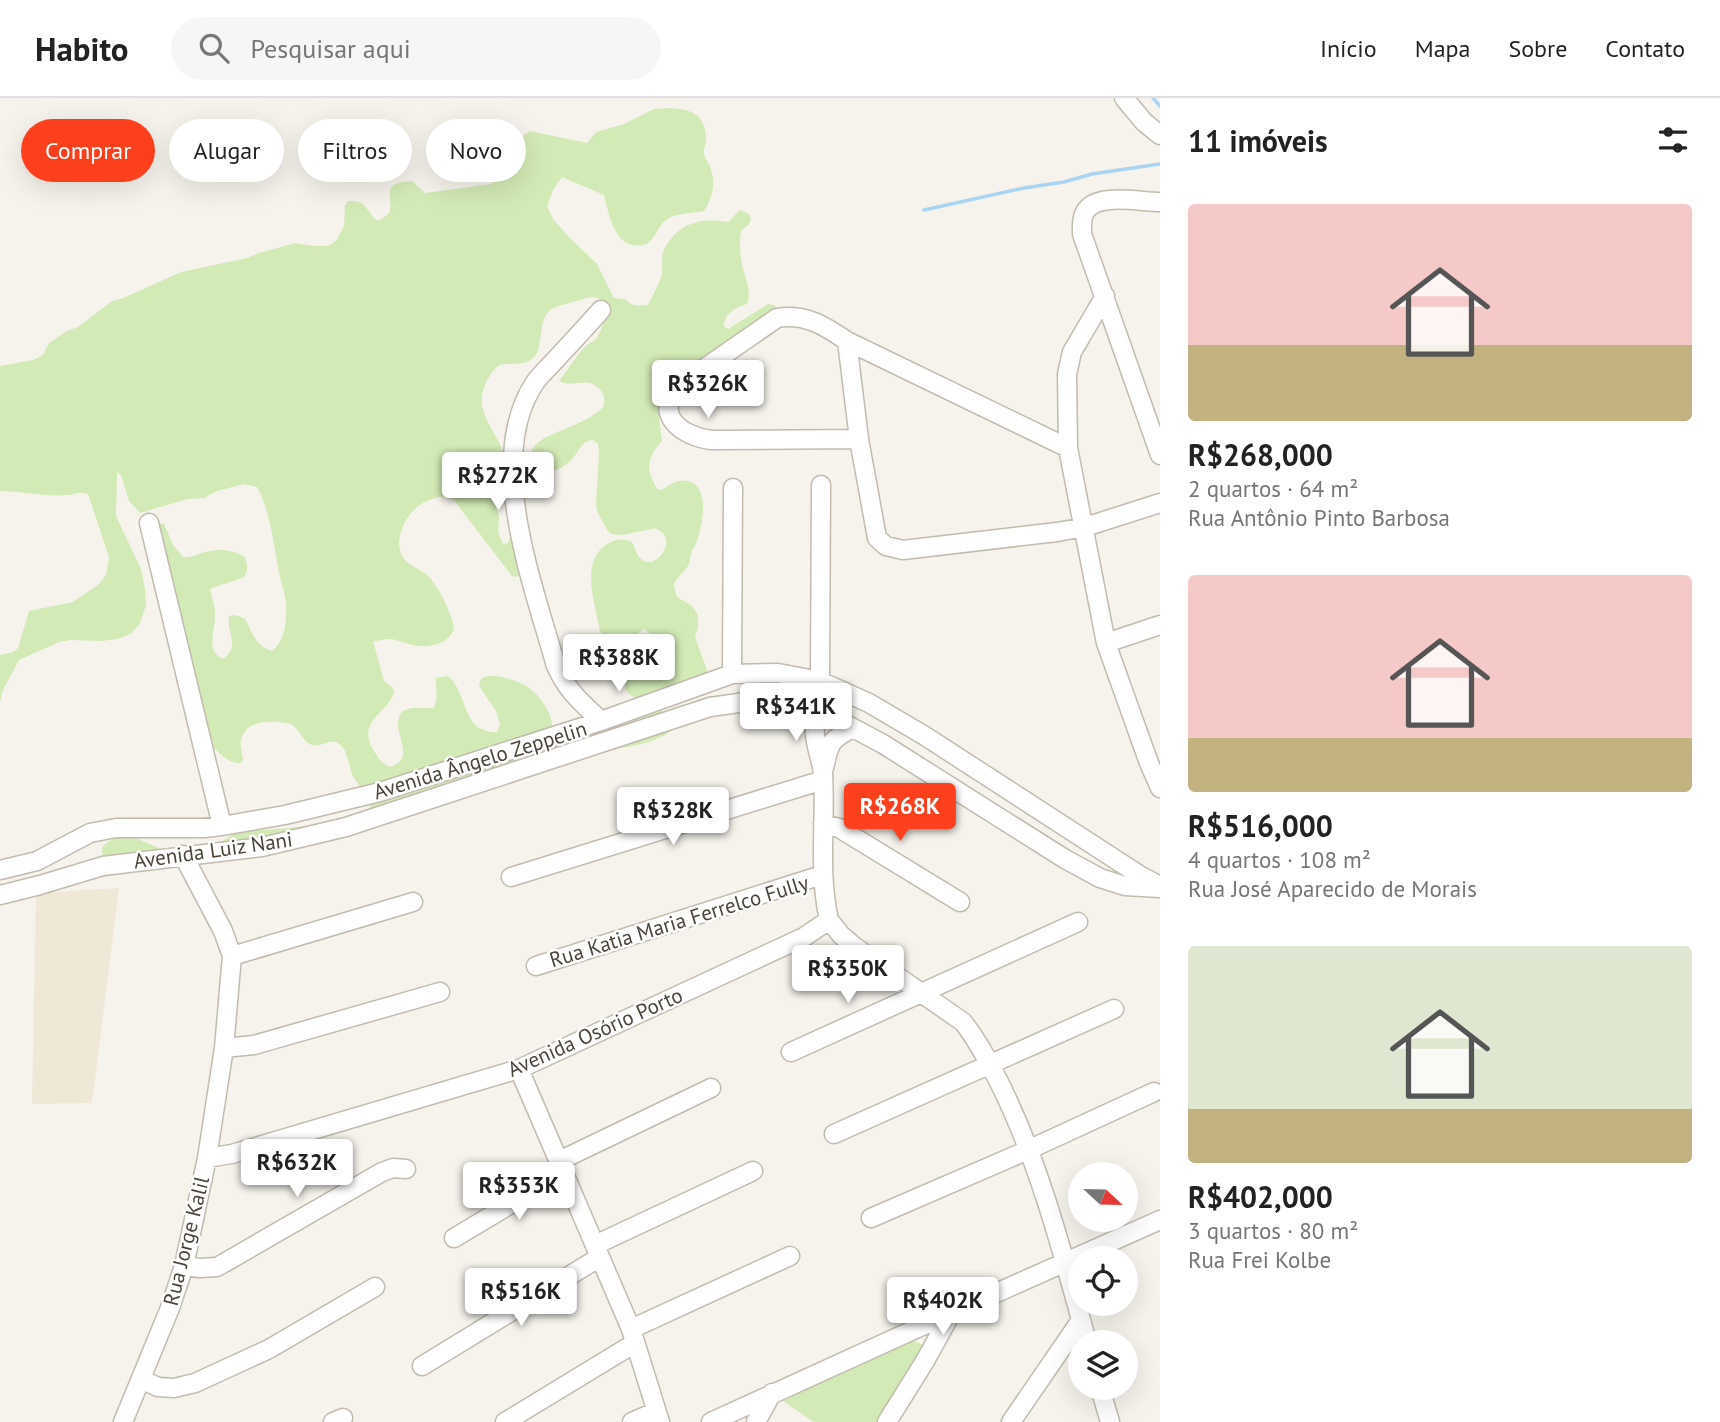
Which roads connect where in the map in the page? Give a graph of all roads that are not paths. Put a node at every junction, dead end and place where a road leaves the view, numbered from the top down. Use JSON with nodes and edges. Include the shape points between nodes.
{"nodes":[{"id":1,"x":1124,"y":98,"type":"edge"},
{"id":2,"x":1160,"y":135,"type":"edge"},
{"id":3,"x":1158,"y":208,"type":"edge"},
{"id":4,"x":1105,"y":296,"type":"junction"},
{"id":5,"x":601,"y":310,"type":"dead end"},
{"id":6,"x":847,"y":341,"type":"junction"},
{"id":7,"x":859,"y":439,"type":"junction"},
{"id":8,"x":1068,"y":448,"type":"junction"},
{"id":9,"x":1160,"y":455,"type":"edge"},
{"id":10,"x":821,"y":485,"type":"dead end"},
{"id":11,"x":733,"y":488,"type":"dead end"},
{"id":12,"x":1160,"y":503,"type":"edge"},
{"id":13,"x":149,"y":523,"type":"dead end"},
{"id":14,"x":1085,"y":527,"type":"junction"},
{"id":15,"x":1160,"y":625,"type":"edge"},
{"id":16,"x":1106,"y":643,"type":"junction"},
{"id":17,"x":732,"y":674,"type":"junction"},
{"id":18,"x":820,"y":681,"type":"junction"},
{"id":19,"x":815,"y":710,"type":"junction"},
{"id":20,"x":601,"y":721,"type":"junction"},
{"id":21,"x":853,"y":728,"type":"junction"},
{"id":22,"x":1155,"y":762,"type":"edge"},
{"id":23,"x":823,"y":776,"type":"junction"},
{"id":24,"x":1160,"y":788,"type":"edge"},
{"id":25,"x":823,"y":824,"type":"junction"},
{"id":26,"x":222,"y":826,"type":"junction"},
{"id":27,"x":183,"y":855,"type":"junction"},
{"id":28,"x":37,"y":861,"type":"junction"},
{"id":29,"x":0,"y":870,"type":"edge"},
{"id":30,"x":822,"y":876,"type":"junction"},
{"id":31,"x":511,"y":877,"type":"dead end"},
{"id":32,"x":40,"y":885,"type":"junction"},
{"id":33,"x":1160,"y":887,"type":"edge"},
{"id":34,"x":0,"y":895,"type":"edge"},
{"id":35,"x":413,"y":902,"type":"dead end"},
{"id":36,"x":960,"y":902,"type":"dead end"},
{"id":37,"x":829,"y":920,"type":"junction"},
{"id":38,"x":1078,"y":922,"type":"dead end"},
{"id":39,"x":232,"y":956,"type":"junction"},
{"id":40,"x":536,"y":966,"type":"dead end"},
{"id":41,"x":440,"y":992,"type":"dead end"},
{"id":42,"x":922,"y":993,"type":"junction"},
{"id":43,"x":1114,"y":1009,"type":"dead end"},
{"id":44,"x":224,"y":1048,"type":"junction"},
{"id":45,"x":791,"y":1052,"type":"dead end"},
{"id":46,"x":990,"y":1065,"type":"junction"},
{"id":47,"x":519,"y":1069,"type":"junction"},
{"id":48,"x":710,"y":1088,"type":"dead end"},
{"id":49,"x":1154,"y":1093,"type":"dead end"},
{"id":50,"x":834,"y":1134,"type":"dead end"},
{"id":51,"x":1028,"y":1150,"type":"junction"},
{"id":52,"x":207,"y":1158,"type":"junction"},
{"id":53,"x":561,"y":1167,"type":"junction"},
{"id":54,"x":406,"y":1169,"type":"dead end"},
{"id":55,"x":754,"y":1171,"type":"dead end"},
{"id":56,"x":872,"y":1218,"type":"dead end"},
{"id":57,"x":1160,"y":1220,"type":"edge"},
{"id":58,"x":454,"y":1238,"type":"dead end"},
{"id":59,"x":598,"y":1251,"type":"junction"},
{"id":60,"x":790,"y":1256,"type":"dead end"},
{"id":61,"x":1065,"y":1261,"type":"junction"},
{"id":62,"x":184,"y":1266,"type":"junction"},
{"id":63,"x":376,"y":1287,"type":"dead end"},
{"id":64,"x":952,"y":1312,"type":"junction"},
{"id":65,"x":1081,"y":1320,"type":"junction"},
{"id":66,"x":1084,"y":1330,"type":"edge"},
{"id":67,"x":911,"y":1331,"type":"junction"},
{"id":68,"x":633,"y":1336,"type":"junction"},
{"id":69,"x":931,"y":1351,"type":"junction"},
{"id":70,"x":422,"y":1366,"type":"dead end"},
{"id":71,"x":141,"y":1379,"type":"junction"},
{"id":72,"x":772,"y":1393,"type":"junction"},
{"id":73,"x":1104,"y":1400,"type":"edge"},
{"id":74,"x":657,"y":1417,"type":"edge"},
{"id":75,"x":123,"y":1422,"type":"edge"},
{"id":76,"x":505,"y":1422,"type":"edge"},
{"id":77,"x":632,"y":1422,"type":"edge"},
{"id":78,"x":711,"y":1422,"type":"edge"},
{"id":79,"x":756,"y":1422,"type":"edge"},
{"id":80,"x":887,"y":1422,"type":"edge"},
{"id":81,"x":1011,"y":1422,"type":"edge"},
{"id":82,"x":1110,"y":1422,"type":"edge"}],
"edges":[{"from":1,"to":2,"type":"street"},
{"from":3,"to":4,"type":"street","via":[[1105,200],[1085,211],[1082,234]]},
{"from":4,"to":8,"type":"street","via":[[1072,352],[1067,374]]},
{"from":4,"to":9,"type":"street"},
{"from":5,"to":20,"type":"street","via":[[536,381],[514,433],[512,473],[522,544],[556,666],[573,694]]},
{"from":6,"to":7,"type":"street"},
{"from":6,"to":7,"type":"street","via":[[822,324],[777,318],[679,386],[668,407],[674,423],[698,438]]},
{"from":6,"to":8,"type":"street"},
{"from":7,"to":14,"type":"street","via":[[877,538],[886,546],[903,550]]},
{"from":8,"to":14,"type":"street"},
{"from":10,"to":18,"type":"street"},
{"from":11,"to":17,"type":"street"},
{"from":12,"to":14,"type":"street"},
{"from":13,"to":26,"type":"street"},
{"from":14,"to":16,"type":"street"},
{"from":15,"to":16,"type":"street"},
{"from":16,"to":22,"type":"street"},
{"from":17,"to":18,"type":"street","name":"Avenida Ângelo Zeppelin","via":[[778,673]]},
{"from":17,"to":20,"type":"street","name":"Avenida Ângelo Zeppelin"},
{"from":18,"to":33,"type":"street","name":"Avenida Ângelo Zeppelin","via":[[925,736]]},
{"from":19,"to":21,"type":"street","name":"Avenida Luiz Nani"},
{"from":19,"to":23,"type":"street"},
{"from":19,"to":27,"type":"street","name":"Avenida Luiz Nani","via":[[754,701],[710,707],[346,827],[262,847]]},
{"from":20,"to":26,"type":"street","name":"Avenida Ângelo Zeppelin","via":[[380,792]]},
{"from":21,"to":23,"type":"street","via":[[831,742]]},
{"from":21,"to":33,"type":"street","name":"Avenida Luiz Nani","via":[[1100,878],[1125,886]]},
{"from":22,"to":24,"type":"street"},
{"from":23,"to":25,"type":"street"},
{"from":23,"to":31,"type":"street"},
{"from":25,"to":30,"type":"street"},
{"from":25,"to":36,"type":"street","via":[[839,828]]},
{"from":26,"to":28,"type":"street","name":"Avenida Ângelo Zeppelin","via":[[116,828],[90,834]]},
{"from":27,"to":32,"type":"street","name":"Avenida Luiz Nani","via":[[103,866]]},
{"from":27,"to":39,"type":"street","name":"Rua Jorge Kalil"},
{"from":28,"to":29,"type":"street","name":"Avenida Ângelo Zeppelin"},
{"from":28,"to":32,"type":"street"},
{"from":30,"to":37,"type":"street"},
{"from":30,"to":40,"type":"street","name":"Rua Katia Maria Ferrelco Fully"},
{"from":32,"to":34,"type":"street"},
{"from":35,"to":39,"type":"street"},
{"from":37,"to":42,"type":"street","via":[[855,947]]},
{"from":37,"to":47,"type":"street","name":"Avenida Osório Porto","via":[[804,937]]},
{"from":38,"to":42,"type":"street"},
{"from":39,"to":44,"type":"street","name":"Rua Jorge Kalil"},
{"from":41,"to":44,"type":"street","via":[[254,1045]]},
{"from":42,"to":45,"type":"street"},
{"from":42,"to":46,"type":"street","via":[[963,1022]]},
{"from":43,"to":46,"type":"street"},
{"from":44,"to":52,"type":"street","name":"Rua Jorge Kalil"},
{"from":46,"to":50,"type":"street"},
{"from":46,"to":51,"type":"street"},
{"from":47,"to":52,"type":"street","name":"Avenida Osório Porto"},
{"from":47,"to":53,"type":"street"},
{"from":48,"to":53,"type":"street"},
{"from":49,"to":51,"type":"street"},
{"from":51,"to":56,"type":"street"},
{"from":51,"to":61,"type":"street"},
{"from":52,"to":62,"type":"street","name":"Rua Jorge Kalil"},
{"from":53,"to":58,"type":"street"},
{"from":53,"to":59,"type":"street"},
{"from":54,"to":62,"type":"street","via":[[382,1172],[217,1267]]},
{"from":55,"to":59,"type":"street"},
{"from":57,"to":61,"type":"street"},
{"from":59,"to":68,"type":"street"},
{"from":59,"to":70,"type":"street"},
{"from":60,"to":68,"type":"street"},
{"from":61,"to":64,"type":"street"},
{"from":61,"to":65,"type":"street"},
{"from":62,"to":71,"type":"street","name":"Rua Jorge Kalil"},
{"from":63,"to":71,"type":"street","via":[[269,1349],[195,1383],[159,1387]]},
{"from":64,"to":67,"type":"street"},
{"from":64,"to":69,"type":"street"},
{"from":65,"to":66,"type":"street"},
{"from":65,"to":81,"type":"street"},
{"from":67,"to":69,"type":"street"},
{"from":67,"to":72,"type":"street"},
{"from":68,"to":74,"type":"street"},
{"from":68,"to":76,"type":"street"},
{"from":69,"to":80,"type":"street"},
{"from":71,"to":75,"type":"street","name":"Rua Jorge Kalil"},
{"from":72,"to":78,"type":"street"},
{"from":72,"to":79,"type":"street"},
{"from":73,"to":82,"type":"street"},
{"from":74,"to":77,"type":"street"}]}
